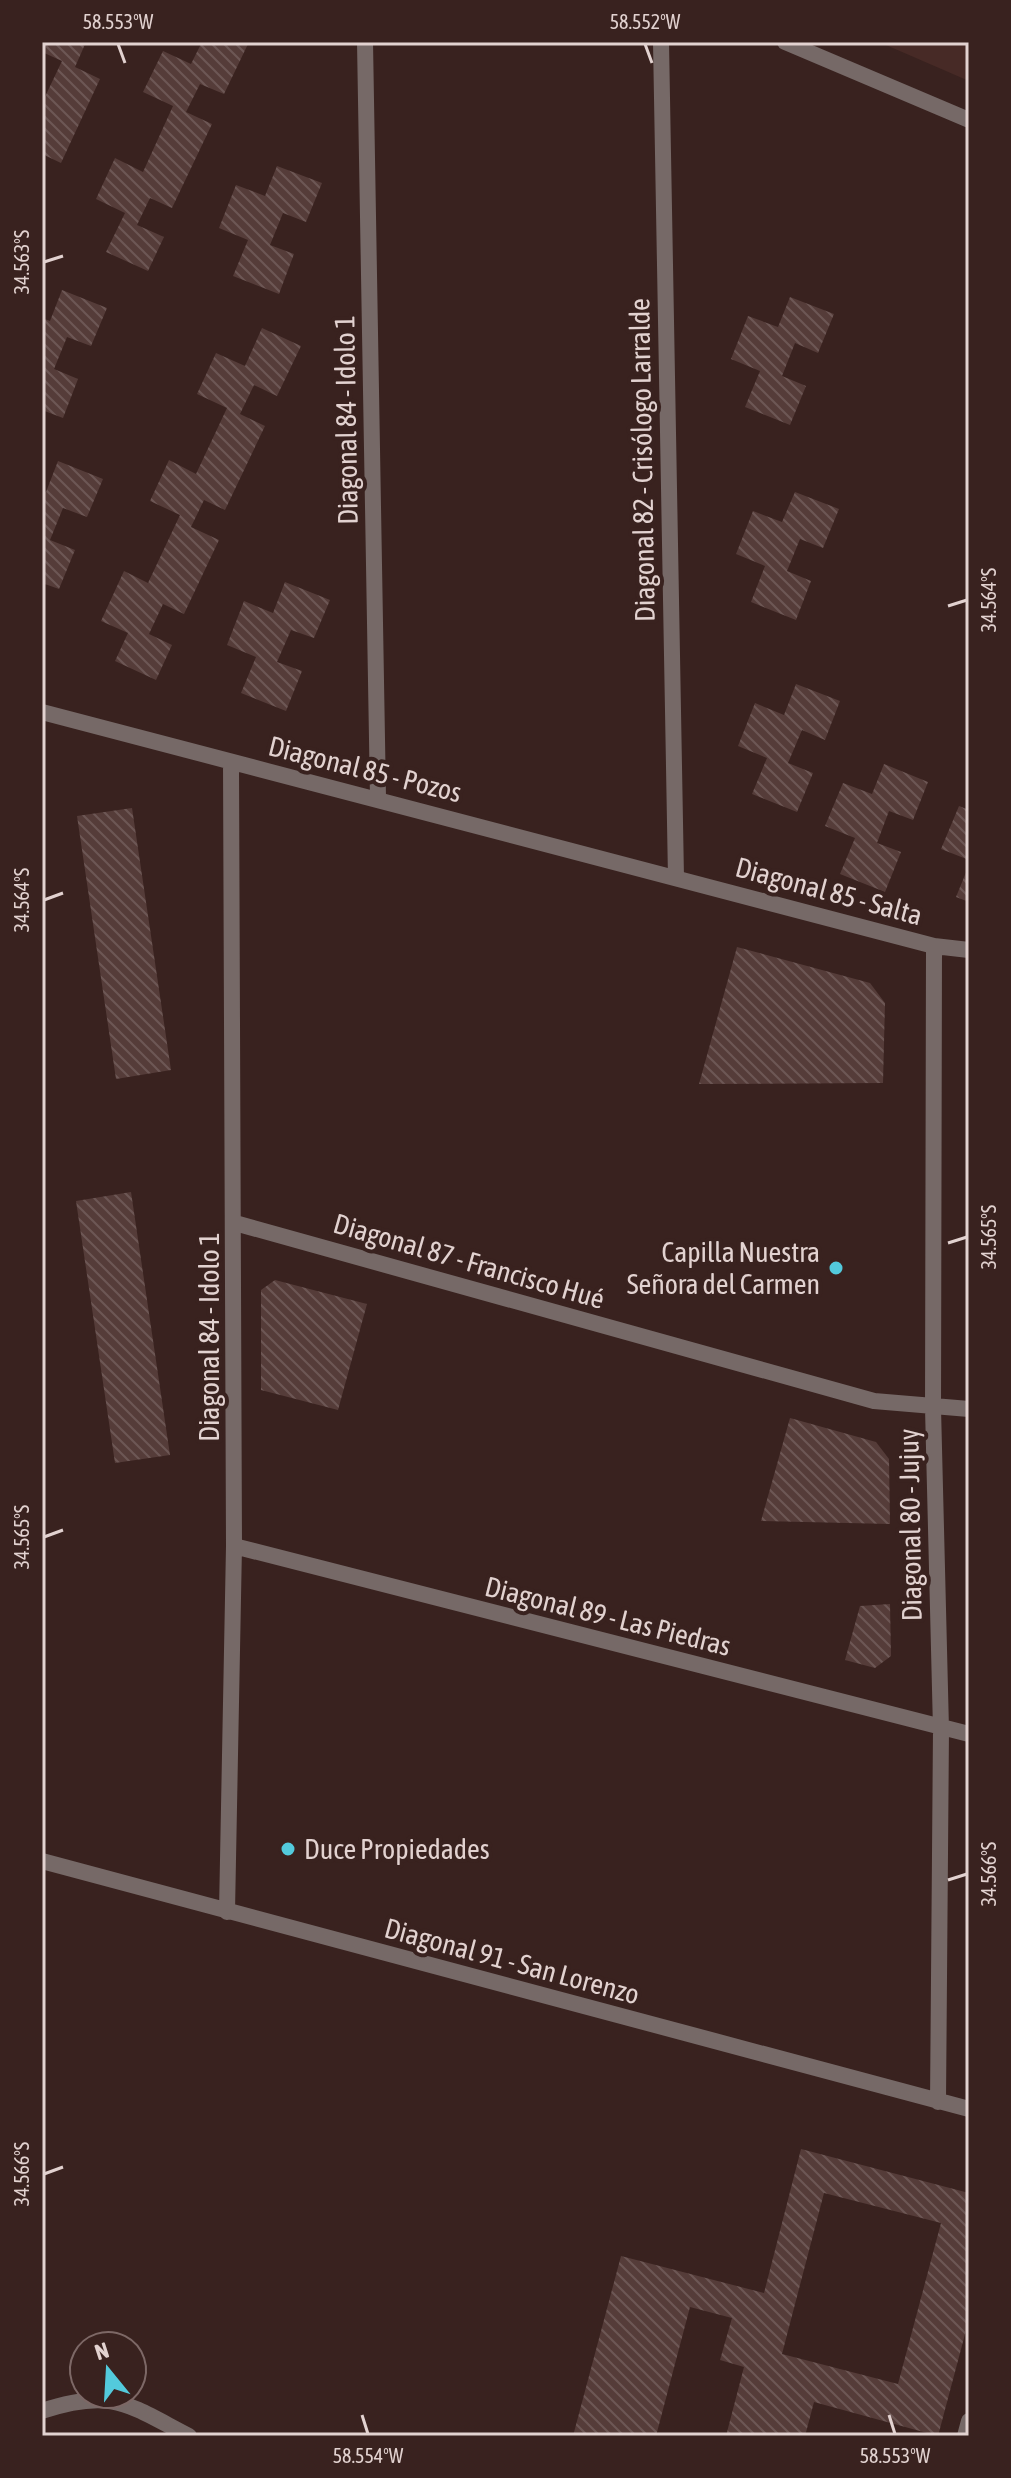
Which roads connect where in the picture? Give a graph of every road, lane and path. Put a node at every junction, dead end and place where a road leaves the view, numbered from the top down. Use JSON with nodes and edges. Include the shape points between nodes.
{"nodes":[{"id":1,"x":365,"y":42,"type":"edge"},
{"id":2,"x":661,"y":42,"type":"edge"},
{"id":3,"x":785,"y":42,"type":"edge"},
{"id":4,"x":969,"y":120,"type":"edge"},
{"id":5,"x":42,"y":712,"type":"edge"},
{"id":6,"x":231,"y":763,"type":"junction"},
{"id":7,"x":378,"y":797,"type":"junction"},
{"id":8,"x":676,"y":878,"type":"junction"},
{"id":9,"x":934,"y":946,"type":"junction"},
{"id":10,"x":969,"y":950,"type":"edge"},
{"id":11,"x":235,"y":1223,"type":"junction"},
{"id":12,"x":933,"y":1408,"type":"junction"},
{"id":13,"x":969,"y":1409,"type":"edge"},
{"id":14,"x":234,"y":1546,"type":"junction"},
{"id":15,"x":941,"y":1729,"type":"junction"},
{"id":16,"x":969,"y":1734,"type":"edge"},
{"id":17,"x":42,"y":1861,"type":"edge"},
{"id":18,"x":227,"y":1912,"type":"junction"},
{"id":19,"x":938,"y":2102,"type":"junction"},
{"id":20,"x":969,"y":2109,"type":"edge"},
{"id":21,"x":42,"y":2411,"type":"edge"},
{"id":22,"x":969,"y":2421,"type":"edge"},
{"id":23,"x":189,"y":2436,"type":"edge"},
{"id":24,"x":965,"y":2436,"type":"edge"}],
"edges":[{"from":1,"to":7,"type":"street","name":"Diagonal 84 - Idolo 1"},
{"from":2,"to":8,"type":"street","name":"Diagonal 82 - Crisólogo Larralde"},
{"from":3,"to":4,"type":"street"},
{"from":5,"to":6,"type":"street","name":"Diagonal 85 - Pozos"},
{"from":6,"to":7,"type":"street","name":"Diagonal 85 - Pozos"},
{"from":6,"to":11,"type":"street","name":"Diagonal 84 - Idolo 1"},
{"from":7,"to":8,"type":"street","name":"Diagonal 85 - Pozos"},
{"from":8,"to":9,"type":"street","name":"Diagonal 85 - Salta"},
{"from":9,"to":10,"type":"street","name":"Diagonal 85 - Salta"},
{"from":9,"to":12,"type":"street","name":"Diagonal 80 - Jujuy"},
{"from":11,"to":12,"type":"street","name":"Diagonal 87 - Francisco Hué","via":[[874,1401]]},
{"from":11,"to":14,"type":"street","name":"Diagonal 84 - Idolo 1"},
{"from":12,"to":13,"type":"street","name":"Diagonal 87 - Francisco Hué"},
{"from":12,"to":15,"type":"street","name":"Diagonal 80 - Jujuy"},
{"from":14,"to":15,"type":"street","name":"Diagonal 89 - Las Piedras"},
{"from":14,"to":18,"type":"street","name":"Diagonal 84 - Idolo 1"},
{"from":15,"to":16,"type":"street","name":"Diagonal 89 - Las Piedras"},
{"from":15,"to":19,"type":"street","name":"Diagonal 80 - Jujuy"},
{"from":17,"to":18,"type":"street","name":"Diagonal 91 - San Lorenzo"},
{"from":18,"to":19,"type":"street","name":"Diagonal 91 - San Lorenzo"},
{"from":19,"to":20,"type":"street","name":"Diagonal 91 - San Lorenzo"},
{"from":21,"to":23,"type":"street","via":[[100,2397],[125,2402]]},
{"from":22,"to":24,"type":"street"}]}
